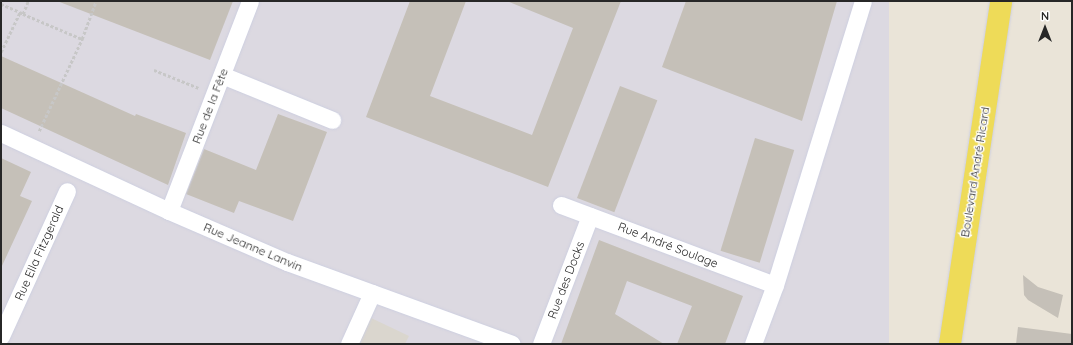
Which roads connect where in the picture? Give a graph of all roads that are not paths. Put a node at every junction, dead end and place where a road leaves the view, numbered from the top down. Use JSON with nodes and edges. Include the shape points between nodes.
{"nodes":[{"id":1,"x":250,"y":1,"type":"edge"},
{"id":2,"x":863,"y":1,"type":"edge"},
{"id":3,"x":1001,"y":1,"type":"edge"},
{"id":4,"x":222,"y":75,"type":"junction"},
{"id":5,"x":332,"y":120,"type":"dead end"},
{"id":6,"x":1,"y":133,"type":"edge"},
{"id":7,"x":67,"y":191,"type":"dead end"},
{"id":8,"x":561,"y":205,"type":"dead end"},
{"id":9,"x":169,"y":211,"type":"junction"},
{"id":10,"x":590,"y":216,"type":"junction"},
{"id":11,"x":775,"y":285,"type":"junction"},
{"id":12,"x":372,"y":293,"type":"junction"},
{"id":13,"x":1,"y":336,"type":"edge"},
{"id":14,"x":349,"y":344,"type":"edge"},
{"id":15,"x":512,"y":344,"type":"edge"},
{"id":16,"x":541,"y":344,"type":"edge"},
{"id":17,"x":753,"y":344,"type":"edge"},
{"id":18,"x":950,"y":344,"type":"edge"}],
"edges":[{"from":1,"to":4,"type":"street","name":"Rue de la Fête"},
{"from":2,"to":11,"type":"street"},
{"from":3,"to":18,"type":"main road","name":"Boulevard André Ricard"},
{"from":4,"to":5,"type":"street"},
{"from":4,"to":9,"type":"street","name":"Rue de la Fête"},
{"from":6,"to":9,"type":"street","name":"Rue Jeanne Lanvin"},
{"from":7,"to":13,"type":"street","name":"Rue Ella Fitzgerald"},
{"from":8,"to":10,"type":"street","name":"Rue André Soulage"},
{"from":9,"to":12,"type":"street","name":"Rue Jeanne Lanvin","via":[[288,262]]},
{"from":10,"to":11,"type":"street","name":"Rue André Soulage"},
{"from":10,"to":16,"type":"street","name":"Rue des Docks"},
{"from":11,"to":17,"type":"street"},
{"from":12,"to":14,"type":"street"},
{"from":12,"to":15,"type":"street","name":"Rue Jeanne Lanvin"}]}
